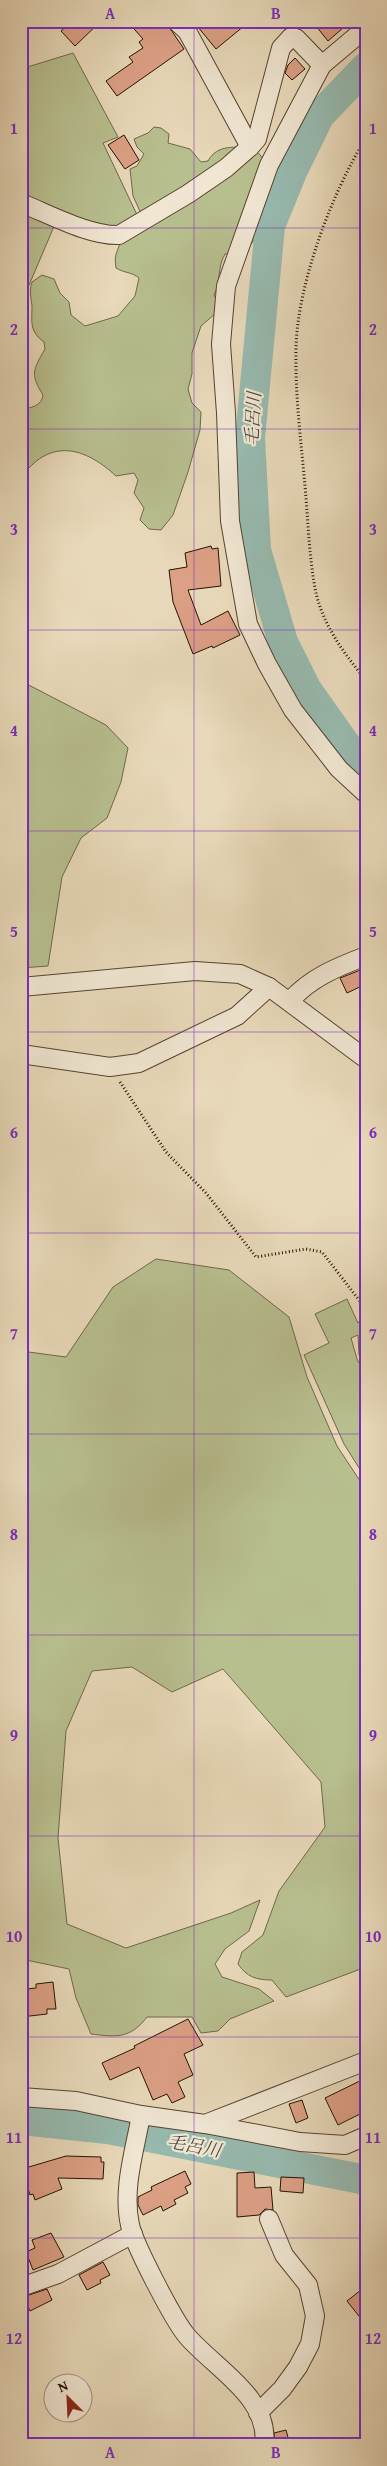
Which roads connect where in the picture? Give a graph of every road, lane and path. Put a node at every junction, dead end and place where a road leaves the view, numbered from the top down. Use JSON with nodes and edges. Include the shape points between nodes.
{"nodes":[{"id":1,"x":176,"y":21,"type":"edge"},
{"id":2,"x":366,"y":28,"type":"edge"},
{"id":3,"x":322,"y":65,"type":"junction"},
{"id":4,"x":366,"y":138,"type":"edge"},
{"id":5,"x":250,"y":147,"type":"junction"},
{"id":6,"x":21,"y":203,"type":"edge"},
{"id":7,"x":366,"y":680,"type":"edge"},
{"id":8,"x":366,"y":794,"type":"edge"},
{"id":9,"x":366,"y":956,"type":"edge"},
{"id":10,"x":269,"y":987,"type":"junction"},
{"id":11,"x":21,"y":988,"type":"edge"},
{"id":12,"x":290,"y":1001,"type":"junction"},
{"id":13,"x":21,"y":1054,"type":"edge"},
{"id":14,"x":366,"y":1059,"type":"edge"},
{"id":15,"x":110,"y":1067,"type":"junction"},
{"id":16,"x":366,"y":1306,"type":"edge"},
{"id":17,"x":366,"y":2061,"type":"edge"},
{"id":18,"x":21,"y":2097,"type":"edge"},
{"id":19,"x":140,"y":2120,"type":"junction"},
{"id":20,"x":205,"y":2124,"type":"junction"},
{"id":21,"x":366,"y":2136,"type":"edge"},
{"id":22,"x":270,"y":2219,"type":"dead end"},
{"id":23,"x":133,"y":2234,"type":"junction"},
{"id":24,"x":21,"y":2287,"type":"edge"},
{"id":25,"x":258,"y":2413,"type":"junction"},
{"id":26,"x":264,"y":2445,"type":"edge"}],
"edges":[{"from":1,"to":5,"type":"street","via":[[188,31]]},
{"from":2,"to":3,"type":"street"},
{"from":3,"to":5,"type":"street","via":[[296,38],[285,41],[257,139]]},
{"from":3,"to":8,"type":"street","via":[[269,165],[226,286],[221,344],[230,521],[248,624],[267,664],[312,736],[339,769]]},
{"from":4,"to":7,"type":"path","via":[[339,190],[319,242],[300,316],[296,348],[296,386],[315,589],[337,641]]},
{"from":5,"to":6,"type":"street","via":[[188,194],[119,235],[85,228]]},
{"from":9,"to":12,"type":"street","via":[[304,986]]},
{"from":10,"to":11,"type":"street","via":[[240,974],[196,971]]},
{"from":10,"to":12,"type":"street"},
{"from":10,"to":15,"type":"street","via":[[237,1016],[194,1038],[139,1064]]},
{"from":12,"to":14,"type":"street"},
{"from":13,"to":15,"type":"street"},
{"from":15,"to":16,"type":"path","via":[[166,1152],[206,1193],[256,1257],[306,1249],[322,1252]]},
{"from":17,"to":20,"type":"street"},
{"from":18,"to":19,"type":"street","via":[[76,2101]]},
{"from":19,"to":20,"type":"street"},
{"from":19,"to":23,"type":"street","via":[[127,2205]]},
{"from":20,"to":21,"type":"street","via":[[300,2142],[345,2144]]},
{"from":22,"to":25,"type":"street","via":[[284,2255],[308,2285],[315,2316],[310,2344],[298,2367]]},
{"from":23,"to":24,"type":"street","via":[[58,2274]]},
{"from":23,"to":25,"type":"street","via":[[186,2336],[249,2397]]},
{"from":25,"to":26,"type":"street"}]}
